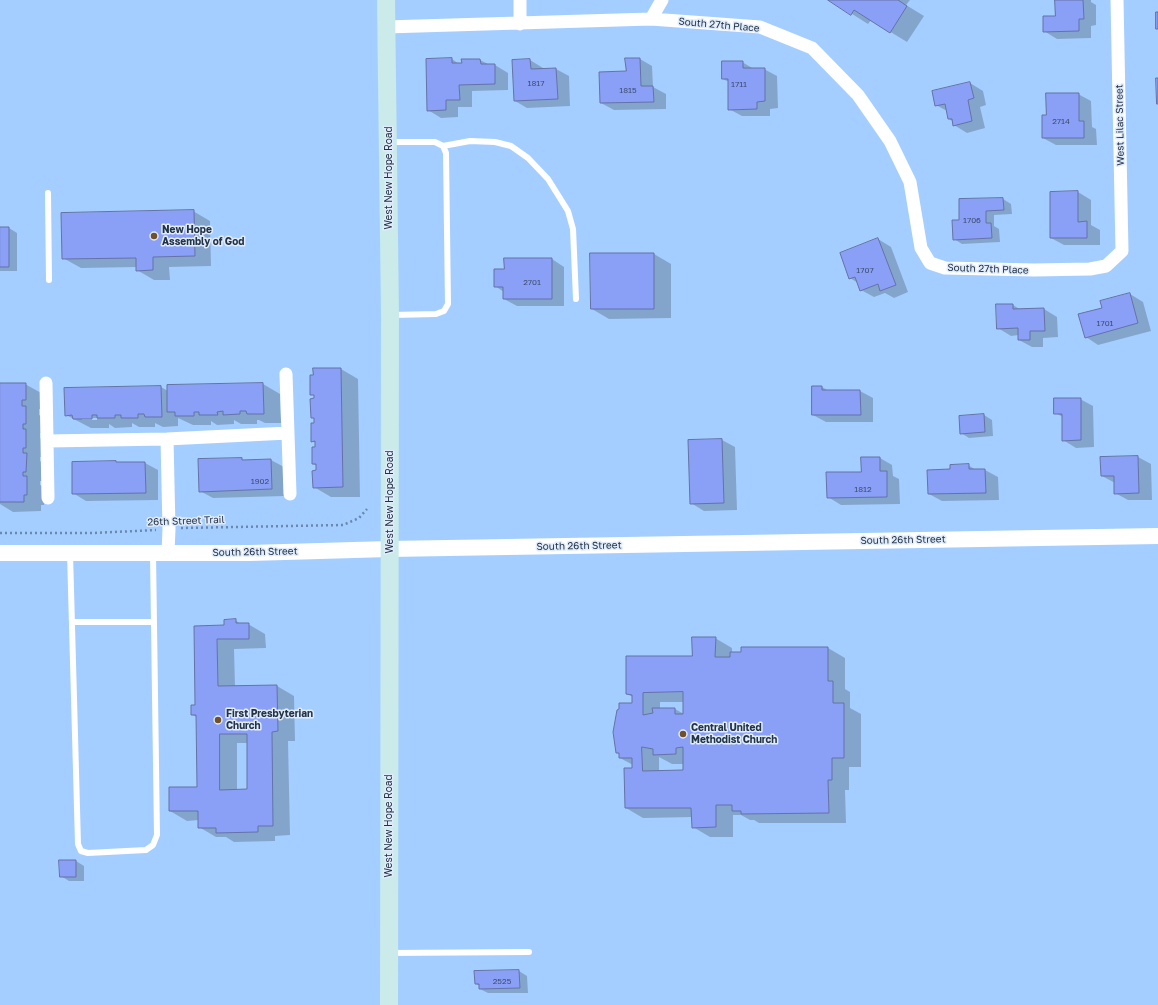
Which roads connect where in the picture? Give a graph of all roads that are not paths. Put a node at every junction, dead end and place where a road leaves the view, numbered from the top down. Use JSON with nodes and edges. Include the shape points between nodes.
{"nodes":[{"id":1,"x":386,"y":0,"type":"edge"},
{"id":2,"x":520,"y":0,"type":"edge"},
{"id":3,"x":662,"y":0,"type":"edge"},
{"id":4,"x":1117,"y":0,"type":"edge"},
{"id":5,"x":651,"y":19,"type":"junction"},
{"id":6,"x":520,"y":24,"type":"junction"},
{"id":7,"x":386,"y":27,"type":"junction"},
{"id":8,"x":388,"y":142,"type":"junction"},
{"id":9,"x":443,"y":146,"type":"junction"},
{"id":10,"x":48,"y":193,"type":"dead end"},
{"id":11,"x":1122,"y":251,"type":"joint"},
{"id":12,"x":49,"y":280,"type":"dead end"},
{"id":13,"x":576,"y":299,"type":"dead end"},
{"id":14,"x":390,"y":316,"type":"junction"},
{"id":15,"x":286,"y":374,"type":"dead end"},
{"id":16,"x":46,"y":383,"type":"dead end"},
{"id":17,"x":288,"y":433,"type":"junction"},
{"id":18,"x":167,"y":439,"type":"junction"},
{"id":19,"x":47,"y":441,"type":"junction"},
{"id":20,"x":290,"y":494,"type":"dead end"},
{"id":21,"x":48,"y":498,"type":"dead end"},
{"id":22,"x":1158,"y":536,"type":"edge"},
{"id":23,"x":390,"y":549,"type":"junction"},
{"id":24,"x":0,"y":553,"type":"edge"},
{"id":25,"x":70,"y":553,"type":"junction"},
{"id":26,"x":161,"y":553,"type":"junction"},
{"id":27,"x":72,"y":622,"type":"junction"},
{"id":28,"x":154,"y":622,"type":"junction"},
{"id":29,"x":529,"y":952,"type":"dead end"},
{"id":30,"x":389,"y":954,"type":"junction"},
{"id":31,"x":389,"y":1005,"type":"edge"}],
"edges":[{"from":1,"to":7,"type":"main road","name":"West New Hope Road"},
{"from":2,"to":6,"type":"street"},
{"from":3,"to":5,"type":"street"},
{"from":4,"to":11,"type":"street","name":"West Lilac Street"},
{"from":5,"to":6,"type":"street","name":"South 27th Place"},
{"from":5,"to":11,"type":"street","name":"South 27th Place","via":[[760,28],[812,48],[858,95],[890,141],[910,182],[921,248],[930,263],[945,268],[1090,269],[1106,266]]},
{"from":6,"to":7,"type":"street","name":"South 27th Place"},
{"from":7,"to":8,"type":"main road","name":"West New Hope Road"},
{"from":8,"to":9,"type":"lane","via":[[436,142]]},
{"from":8,"to":14,"type":"main road","name":"West New Hope Road"},
{"from":9,"to":13,"type":"lane","via":[[470,141],[511,146],[528,158],[548,179],[568,211],[574,229]]},
{"from":9,"to":14,"type":"lane","via":[[446,153],[448,304],[444,311],[436,314]]},
{"from":10,"to":12,"type":"lane"},
{"from":14,"to":23,"type":"main road","name":"West New Hope Road"},
{"from":15,"to":17,"type":"street"},
{"from":16,"to":19,"type":"street"},
{"from":17,"to":18,"type":"street"},
{"from":17,"to":20,"type":"street"},
{"from":18,"to":19,"type":"street"},
{"from":18,"to":26,"type":"street","via":[[169,529]]},
{"from":19,"to":21,"type":"street"},
{"from":22,"to":23,"type":"street","name":"South 26th Street"},
{"from":23,"to":26,"type":"street","name":"South 26th Street"},
{"from":23,"to":30,"type":"main road","name":"West New Hope Road"},
{"from":24,"to":25,"type":"street","name":"South 26th Street"},
{"from":25,"to":26,"type":"street","name":"South 26th Street"},
{"from":25,"to":27,"type":"lane"},
{"from":26,"to":28,"type":"lane"},
{"from":27,"to":28,"type":"lane"},
{"from":27,"to":28,"type":"lane","via":[[78,844],[82,851],[88,853],[146,850],[153,845],[158,835]]},
{"from":29,"to":30,"type":"lane"},
{"from":30,"to":31,"type":"main road","name":"West New Hope Road"}]}
